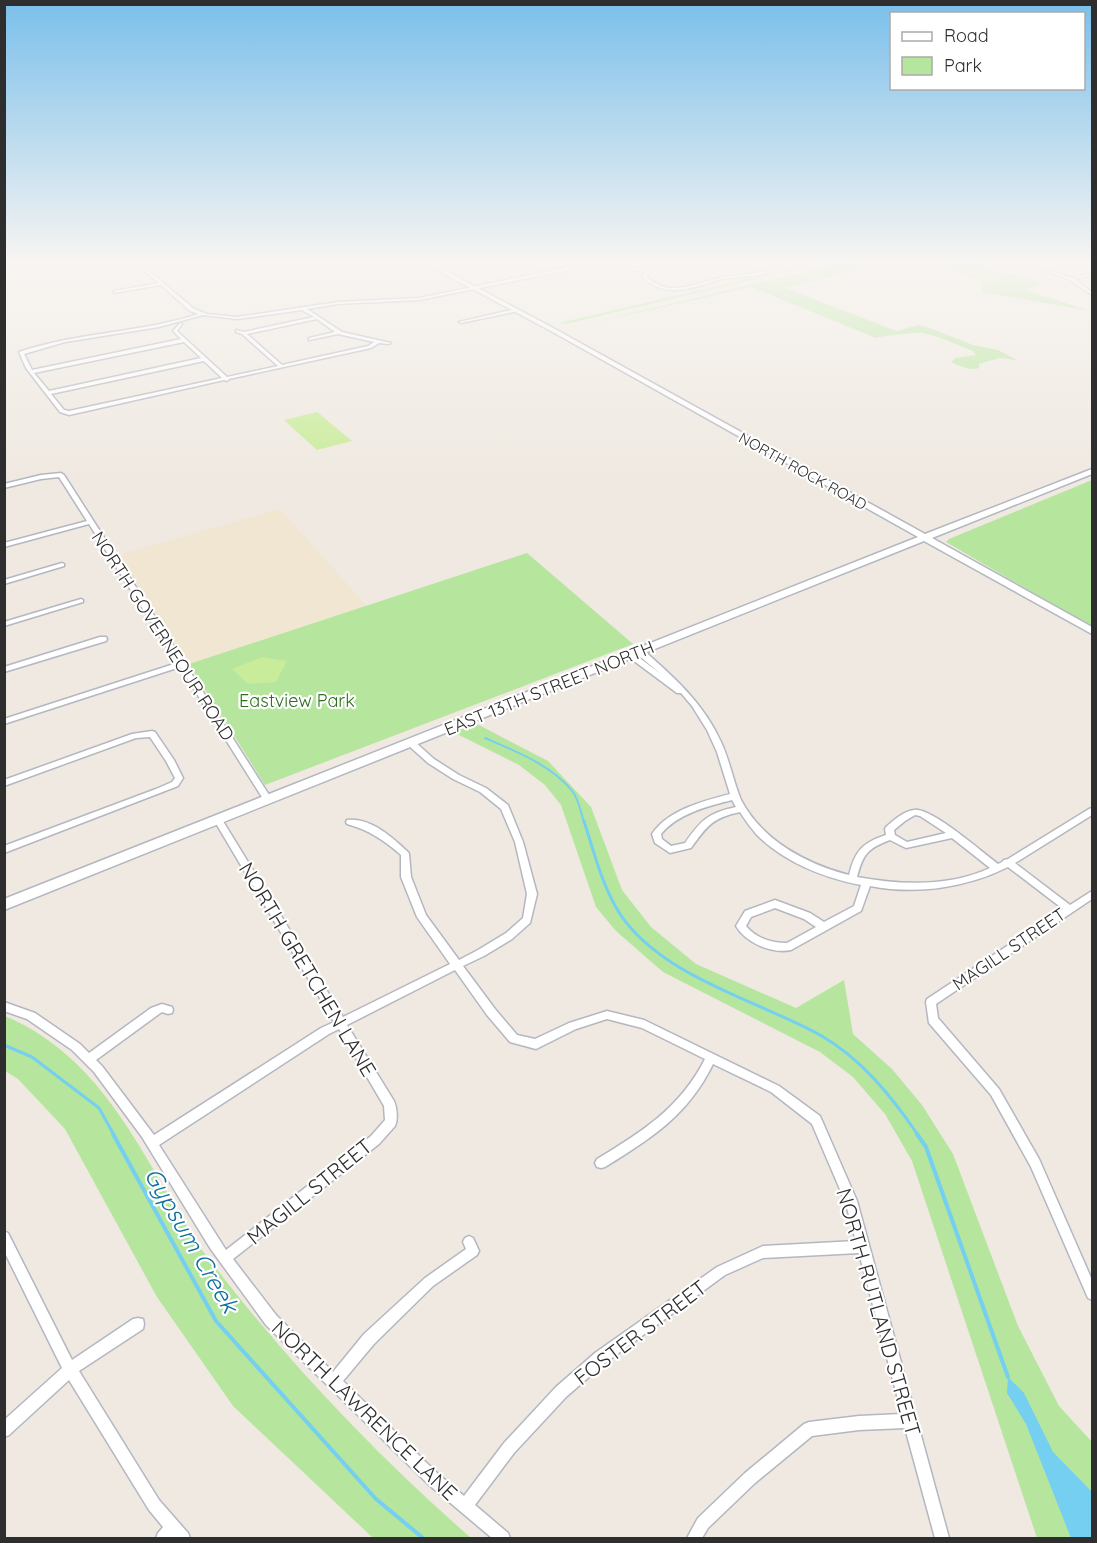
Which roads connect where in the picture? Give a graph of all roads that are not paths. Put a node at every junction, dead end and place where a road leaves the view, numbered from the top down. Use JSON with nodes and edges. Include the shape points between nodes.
{"nodes":[{"id":1,"x":115,"y":333,"type":"edge"},
{"id":2,"x":177,"y":333,"type":"edge"},
{"id":3,"x":244,"y":333,"type":"edge"},
{"id":4,"x":335,"y":333,"type":"edge"},
{"id":5,"x":344,"y":333,"type":"edge"},
{"id":6,"x":558,"y":333,"type":"edge"},
{"id":7,"x":311,"y":339,"type":"dead end"},
{"id":8,"x":185,"y":340,"type":"junction"},
{"id":9,"x":378,"y":342,"type":"junction"},
{"id":10,"x":389,"y":344,"type":"dead end"},
{"id":11,"x":205,"y":359,"type":"junction"},
{"id":12,"x":282,"y":367,"type":"junction"},
{"id":13,"x":31,"y":372,"type":"junction"},
{"id":14,"x":227,"y":380,"type":"junction"},
{"id":15,"x":48,"y":393,"type":"junction"},
{"id":16,"x":1092,"y":471,"type":"edge"},
{"id":17,"x":4,"y":486,"type":"edge"},
{"id":18,"x":90,"y":522,"type":"junction"},
{"id":19,"x":924,"y":538,"type":"junction"},
{"id":20,"x":4,"y":545,"type":"edge"},
{"id":21,"x":62,"y":565,"type":"dead end"},
{"id":22,"x":4,"y":582,"type":"edge"},
{"id":23,"x":81,"y":601,"type":"dead end"},
{"id":24,"x":4,"y":624,"type":"edge"},
{"id":25,"x":1092,"y":631,"type":"edge"},
{"id":26,"x":103,"y":639,"type":"dead end"},
{"id":27,"x":635,"y":654,"type":"junction"},
{"id":28,"x":181,"y":664,"type":"junction"},
{"id":29,"x":4,"y":670,"type":"edge"},
{"id":30,"x":4,"y":722,"type":"edge"},
{"id":31,"x":411,"y":743,"type":"junction"},
{"id":32,"x":4,"y":783,"type":"edge"},
{"id":33,"x":735,"y":796,"type":"junction"},
{"id":34,"x":268,"y":800,"type":"junction"},
{"id":35,"x":742,"y":809,"type":"junction"},
{"id":36,"x":1092,"y":811,"type":"edge"},
{"id":37,"x":219,"y":820,"type":"junction"},
{"id":38,"x":350,"y":822,"type":"dead end"},
{"id":39,"x":952,"y":835,"type":"junction"},
{"id":40,"x":891,"y":837,"type":"junction"},
{"id":41,"x":4,"y":850,"type":"edge"},
{"id":42,"x":1007,"y":862,"type":"junction"},
{"id":43,"x":996,"y":868,"type":"junction"},
{"id":44,"x":852,"y":880,"type":"junction"},
{"id":45,"x":866,"y":884,"type":"junction"},
{"id":46,"x":1092,"y":895,"type":"edge"},
{"id":47,"x":4,"y":905,"type":"edge"},
{"id":48,"x":1069,"y":909,"type":"junction"},
{"id":49,"x":824,"y":927,"type":"junction"},
{"id":50,"x":457,"y":965,"type":"junction"},
{"id":51,"x":4,"y":1006,"type":"edge"},
{"id":52,"x":168,"y":1010,"type":"dead end"},
{"id":53,"x":340,"y":1023,"type":"junction"},
{"id":54,"x":711,"y":1057,"type":"junction"},
{"id":55,"x":88,"y":1059,"type":"junction"},
{"id":56,"x":391,"y":1122,"type":"joint"},
{"id":57,"x":152,"y":1143,"type":"junction"},
{"id":58,"x":601,"y":1163,"type":"dead end"},
{"id":59,"x":4,"y":1237,"type":"edge"},
{"id":60,"x":469,"y":1242,"type":"dead end"},
{"id":61,"x":863,"y":1247,"type":"junction"},
{"id":62,"x":225,"y":1258,"type":"junction"},
{"id":63,"x":1092,"y":1294,"type":"edge"},
{"id":64,"x":138,"y":1324,"type":"dead end"},
{"id":65,"x":71,"y":1370,"type":"junction"},
{"id":66,"x":334,"y":1381,"type":"junction"},
{"id":67,"x":910,"y":1421,"type":"junction"},
{"id":68,"x":4,"y":1430,"type":"edge"},
{"id":69,"x":465,"y":1506,"type":"junction"},
{"id":70,"x":168,"y":1533,"type":"edge"},
{"id":71,"x":183,"y":1539,"type":"edge"},
{"id":72,"x":503,"y":1539,"type":"edge"},
{"id":73,"x":694,"y":1539,"type":"edge"},
{"id":74,"x":942,"y":1539,"type":"edge"}],
"edges":[{"from":1,"to":13,"type":"street","via":[[21,353]]},
{"from":2,"to":8,"type":"street"},
{"from":3,"to":12,"type":"street"},
{"from":4,"to":7,"type":"street"},
{"from":5,"to":9,"type":"street"},
{"from":6,"to":19,"type":"main road","name":"NORTH ROCK ROAD"},
{"from":8,"to":11,"type":"street"},
{"from":8,"to":13,"type":"street"},
{"from":9,"to":10,"type":"street"},
{"from":9,"to":12,"type":"street"},
{"from":11,"to":14,"type":"street"},
{"from":11,"to":15,"type":"street"},
{"from":12,"to":14,"type":"street"},
{"from":13,"to":15,"type":"street"},
{"from":14,"to":15,"type":"street","via":[[69,413],[62,411]]},
{"from":16,"to":19,"type":"main road","name":"EAST 13TH STREET NORTH"},
{"from":17,"to":18,"type":"street","name":"NORTH GOVERNEOUR ROAD","via":[[57,474]]},
{"from":18,"to":20,"type":"street"},
{"from":18,"to":28,"type":"street","name":"NORTH GOVERNEOUR ROAD"},
{"from":19,"to":25,"type":"main road","name":"NORTH ROCK ROAD"},
{"from":19,"to":27,"type":"main road","name":"EAST 13TH STREET NORTH"},
{"from":21,"to":22,"type":"street"},
{"from":23,"to":24,"type":"street"},
{"from":26,"to":29,"type":"street"},
{"from":27,"to":31,"type":"main road","name":"EAST 13TH STREET NORTH"},
{"from":27,"to":33,"type":"street","via":[[705,714]]},
{"from":28,"to":30,"type":"street"},
{"from":28,"to":34,"type":"street","name":"NORTH GOVERNEOUR ROAD"},
{"from":31,"to":34,"type":"main road","name":"EAST 13TH STREET NORTH"},
{"from":31,"to":50,"type":"street","via":[[431,761],[505,807],[532,894],[527,920],[509,936]]},
{"from":32,"to":41,"type":"street","via":[[135,736],[152,734],[179,778],[175,784]]},
{"from":33,"to":35,"type":"street"},
{"from":33,"to":35,"type":"street","via":[[710,802],[668,821],[656,834],[658,841],[670,850],[688,846],[705,821]]},
{"from":34,"to":37,"type":"main road","name":"EAST 13TH STREET NORTH"},
{"from":35,"to":44,"type":"street","via":[[754,826],[783,850]]},
{"from":36,"to":42,"type":"street"},
{"from":37,"to":47,"type":"main road","name":"EAST 13TH STREET NORTH"},
{"from":37,"to":53,"type":"street","name":"NORTH GRETCHEN LANE"},
{"from":38,"to":50,"type":"street","name":"NORTH RUTLAND STREET","via":[[364,824],[405,854],[406,877],[422,917]]},
{"from":39,"to":40,"type":"street","via":[[910,846]]},
{"from":39,"to":40,"type":"street","via":[[924,813],[915,812],[889,829]]},
{"from":39,"to":43,"type":"street"},
{"from":40,"to":44,"type":"street","via":[[863,849]]},
{"from":42,"to":43,"type":"street"},
{"from":42,"to":48,"type":"street"},
{"from":43,"to":45,"type":"street","via":[[947,885],[895,888]]},
{"from":44,"to":45,"type":"street"},
{"from":45,"to":49,"type":"street","via":[[858,908]]},
{"from":46,"to":48,"type":"street","name":"MAGILL STREET"},
{"from":48,"to":63,"type":"street","name":"MAGILL STREET","via":[[931,1002],[933,1020],[995,1092],[1030,1153]]},
{"from":49,"to":49,"type":"street","via":[[788,947],[778,948],[750,936],[741,926],[748,914],[775,904]]},
{"from":50,"to":53,"type":"street"},
{"from":50,"to":54,"type":"street","name":"NORTH RUTLAND STREET","via":[[514,1039],[536,1044],[607,1015],[644,1024]]},
{"from":51,"to":55,"type":"street","name":"NORTH LAWRENCE LANE","via":[[31,1017]]},
{"from":52,"to":55,"type":"street","via":[[154,1011]]},
{"from":53,"to":56,"type":"street","name":"NORTH GRETCHEN LANE","via":[[390,1105]]},
{"from":53,"to":57,"type":"street"},
{"from":54,"to":58,"type":"street","via":[[702,1078],[675,1113]]},
{"from":54,"to":61,"type":"street","name":"NORTH RUTLAND STREET","via":[[775,1089],[816,1120],[851,1202]]},
{"from":55,"to":57,"type":"street","name":"NORTH LAWRENCE LANE"},
{"from":56,"to":62,"type":"street","name":"MAGILL STREET","via":[[375,1140]]},
{"from":57,"to":62,"type":"street","name":"NORTH LAWRENCE LANE"},
{"from":59,"to":65,"type":"street"},
{"from":60,"to":66,"type":"street","via":[[473,1251],[429,1282],[369,1339]]},
{"from":61,"to":67,"type":"street","name":"NORTH RUTLAND STREET"},
{"from":61,"to":69,"type":"street","name":"FOSTER STREET","via":[[763,1252],[721,1271],[600,1358],[561,1392],[509,1448]]},
{"from":62,"to":66,"type":"street","name":"NORTH LAWRENCE LANE","via":[[271,1320]]},
{"from":64,"to":65,"type":"street"},
{"from":65,"to":68,"type":"street"},
{"from":65,"to":70,"type":"street"},
{"from":66,"to":69,"type":"street","name":"NORTH LAWRENCE LANE"},
{"from":67,"to":73,"type":"street","via":[[809,1429],[750,1478],[703,1523]]},
{"from":67,"to":74,"type":"street","name":"NORTH RUTLAND STREET"},
{"from":69,"to":72,"type":"street","name":"NORTH LAWRENCE LANE"},
{"from":70,"to":71,"type":"street"}]}
